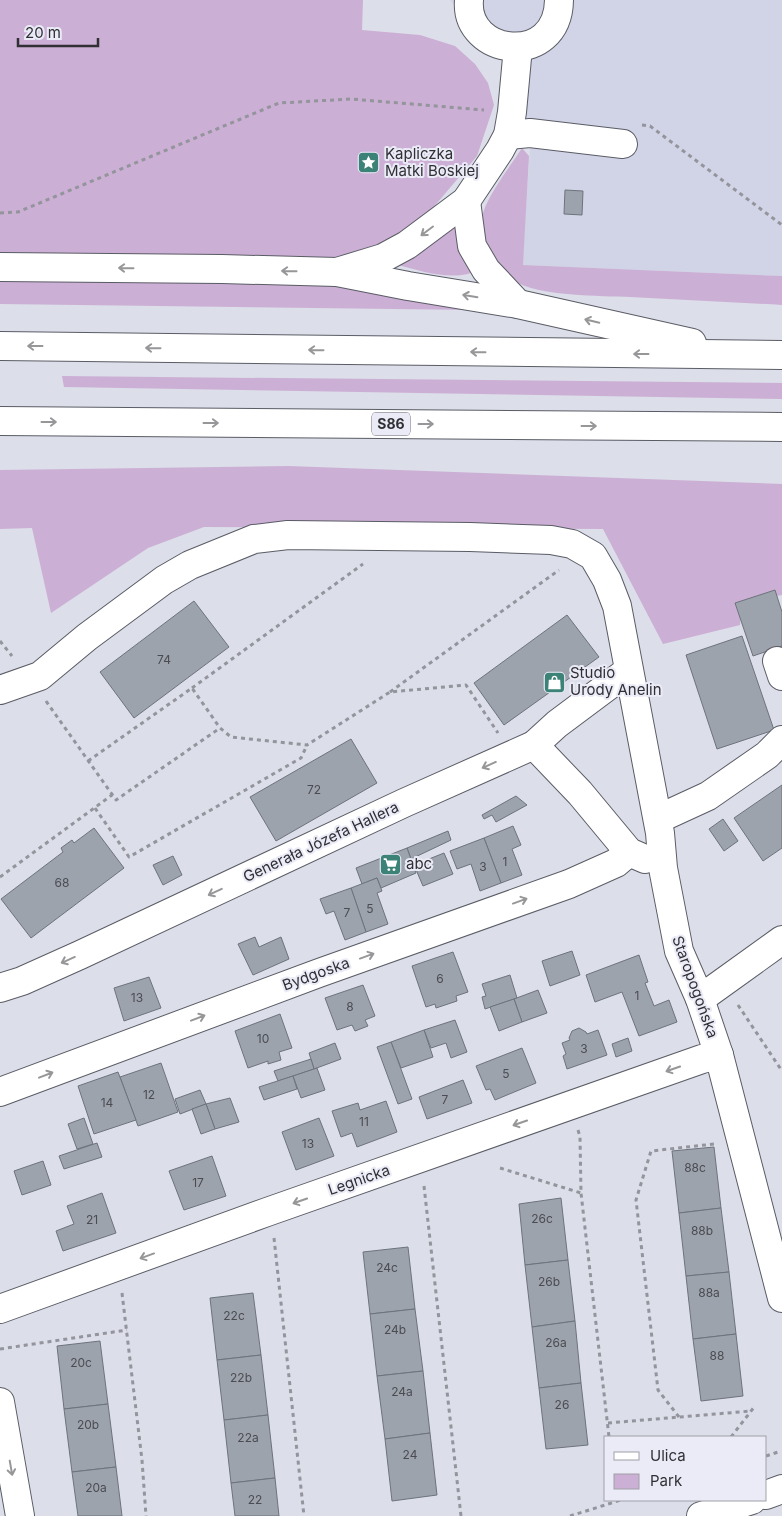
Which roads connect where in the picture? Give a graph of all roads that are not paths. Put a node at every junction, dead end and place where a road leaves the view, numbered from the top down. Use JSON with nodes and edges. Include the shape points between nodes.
{"nodes":[{"id":1,"x":469,"y":0,"type":"edge"},
{"id":2,"x":559,"y":0,"type":"edge"},
{"id":3,"x":518,"y":47,"type":"junction"},
{"id":4,"x":510,"y":124,"type":"junction"},
{"id":5,"x":632,"y":134,"type":"road end"},
{"id":6,"x":466,"y":201,"type":"junction"},
{"id":7,"x":0,"y":267,"type":"edge"},
{"id":8,"x":338,"y":272,"type":"junction"},
{"id":9,"x":518,"y":304,"type":"junction"},
{"id":10,"x":0,"y":346,"type":"edge"},
{"id":11,"x":742,"y":354,"type":"junction"},
{"id":12,"x":782,"y":355,"type":"edge"},
{"id":13,"x":0,"y":421,"type":"edge"},
{"id":14,"x":782,"y":427,"type":"edge"},
{"id":15,"x":628,"y":671,"type":"junction"},
{"id":16,"x":0,"y":690,"type":"edge"},
{"id":17,"x":782,"y":740,"type":"edge"},
{"id":18,"x":523,"y":749,"type":"junction"},
{"id":19,"x":658,"y":819,"type":"junction"},
{"id":20,"x":629,"y":852,"type":"junction"},
{"id":21,"x":663,"y":868,"type":"junction"},
{"id":22,"x":782,"y":940,"type":"edge"},
{"id":23,"x":0,"y":988,"type":"edge"},
{"id":24,"x":700,"y":999,"type":"junction"},
{"id":25,"x":719,"y":1055,"type":"junction"},
{"id":26,"x":0,"y":1092,"type":"edge"},
{"id":27,"x":782,"y":1298,"type":"edge"},
{"id":28,"x":0,"y":1309,"type":"edge"},
{"id":29,"x":0,"y":1402,"type":"edge"},
{"id":30,"x":782,"y":1490,"type":"edge"},
{"id":31,"x":767,"y":1495,"type":"edge"},
{"id":32,"x":749,"y":1501,"type":"edge"},
{"id":33,"x":20,"y":1516,"type":"edge"},
{"id":34,"x":701,"y":1516,"type":"edge"}],
"edges":[{"from":1,"to":3,"type":"main road","via":[[472,18],[479,31],[504,46]]},
{"from":2,"to":3,"type":"main road","via":[[554,24],[545,36],[532,44]]},
{"from":3,"to":4,"type":"main road"},
{"from":4,"to":5,"type":"main road","via":[[530,133]]},
{"from":4,"to":6,"type":"main road","via":[[500,150]]},
{"from":6,"to":8,"type":"main road","one_way":true,"via":[[384,258]]},
{"from":6,"to":9,"type":"main road","via":[[472,246],[486,270]]},
{"from":8,"to":7,"type":"main road","one_way":true},
{"from":9,"to":8,"type":"main road","one_way":true},
{"from":11,"to":9,"type":"main road","one_way":true},
{"from":11,"to":10,"type":"main road","one_way":true},
{"from":11,"to":12,"type":"main road"},
{"from":13,"to":14,"type":"main road","number":"S86","one_way":true},
{"from":15,"to":16,"type":"main road","name":"Staropogońska","via":[[617,606],[607,580],[593,556],[572,544],[470,536],[288,535],[254,539],[190,565],[164,580],[40,676]]},
{"from":15,"to":18,"type":"main road","name":"Generała Józefa Hallera"},
{"from":15,"to":19,"type":"main road","name":"Staropogońska"},
{"from":17,"to":19,"type":"main road","via":[[767,755],[708,796]]},
{"from":18,"to":20,"type":"main road","via":[[580,792]]},
{"from":18,"to":23,"type":"main road","name":"Generała Józefa Hallera","one_way":true,"via":[[80,955]]},
{"from":19,"to":21,"type":"main road","name":"Staropogońska"},
{"from":20,"to":21,"type":"main road"},
{"from":26,"to":20,"type":"main road","name":"Bydgoska","one_way":true,"via":[[569,884],[616,863]]},
{"from":21,"to":24,"type":"main road","name":"Staropogońska","via":[[679,951]]},
{"from":22,"to":24,"type":"main road"},
{"from":24,"to":25,"type":"main road","name":"Staropogońska"},
{"from":25,"to":27,"type":"main road","name":"Staropogońska"},
{"from":25,"to":28,"type":"main road","name":"Legnicka","one_way":true,"via":[[267,1212]]},
{"from":29,"to":33,"type":"main road","one_way":true},
{"from":30,"to":31,"type":"main road"},
{"from":32,"to":34,"type":"main road"}]}
